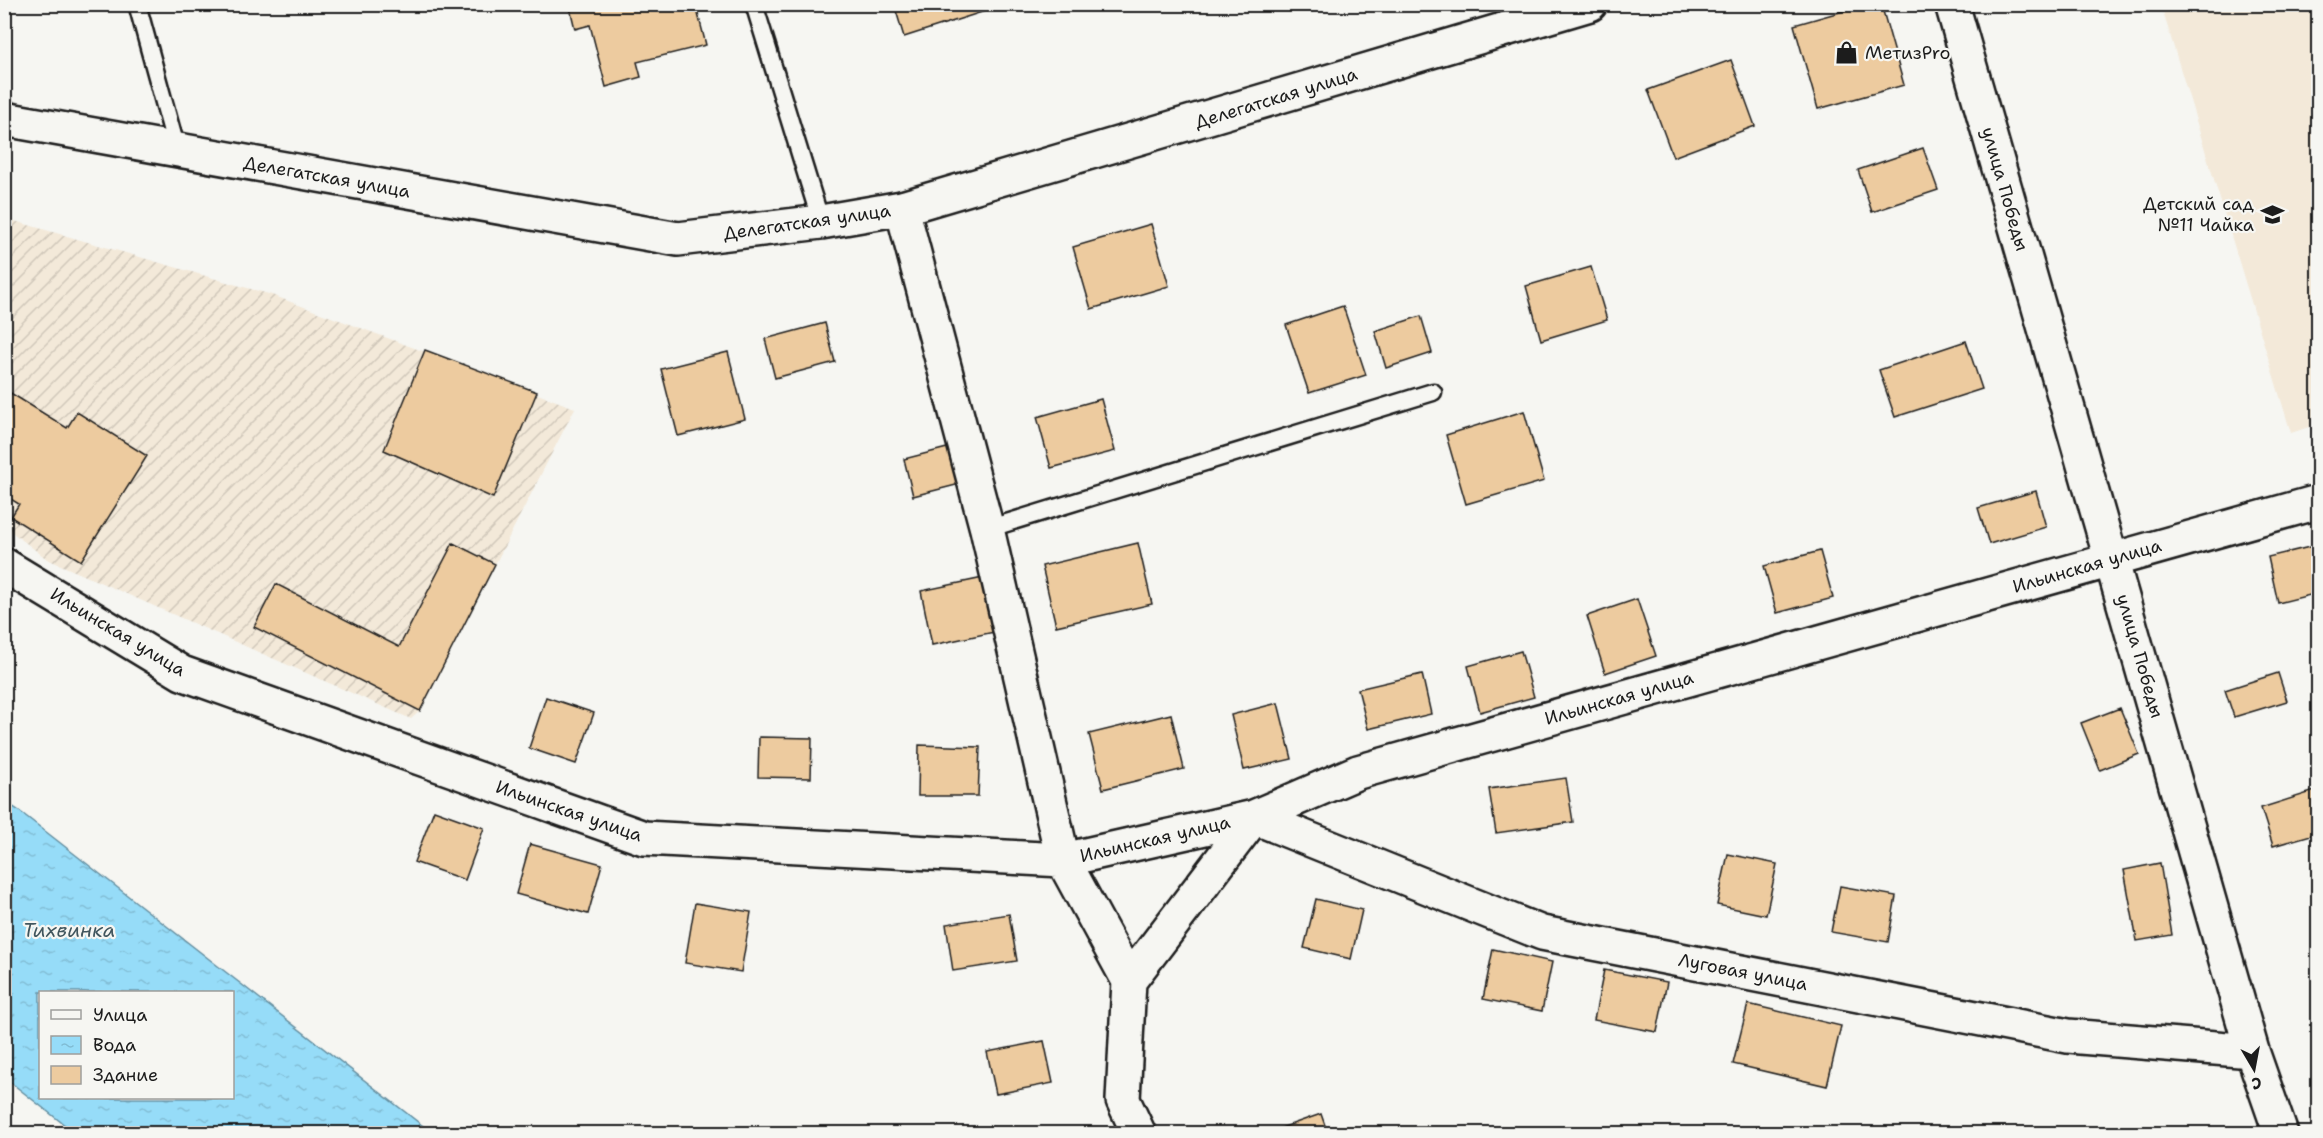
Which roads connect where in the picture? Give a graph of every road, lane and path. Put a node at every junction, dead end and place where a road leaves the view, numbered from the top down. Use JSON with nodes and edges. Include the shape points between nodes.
{"nodes":[{"id":1,"x":137,"y":4,"type":"edge"},
{"id":2,"x":754,"y":4,"type":"edge"},
{"id":3,"x":1590,"y":4,"type":"edge"},
{"id":4,"x":1952,"y":4,"type":"edge"},
{"id":5,"x":4,"y":119,"type":"edge"},
{"id":6,"x":177,"y":150,"type":"junction"},
{"id":7,"x":902,"y":208,"type":"junction"},
{"id":8,"x":821,"y":222,"type":"junction"},
{"id":9,"x":1433,"y":392,"type":"dead end"},
{"id":10,"x":2319,"y":502,"type":"edge"},
{"id":11,"x":987,"y":529,"type":"junction"},
{"id":12,"x":2112,"y":559,"type":"junction"},
{"id":13,"x":4,"y":565,"type":"edge"},
{"id":14,"x":1254,"y":817,"type":"junction"},
{"id":15,"x":1063,"y":860,"type":"junction"},
{"id":16,"x":1129,"y":981,"type":"junction"},
{"id":17,"x":2252,"y":1051,"type":"junction"},
{"id":18,"x":1139,"y":1134,"type":"edge"},
{"id":19,"x":2281,"y":1134,"type":"edge"}],
"edges":[{"from":1,"to":6,"type":"lane"},
{"from":2,"to":8,"type":"lane"},
{"from":3,"to":7,"type":"street","name":"Делегатская улица"},
{"from":4,"to":12,"type":"street","name":"улица Победы"},
{"from":5,"to":6,"type":"street","name":"Делегатская улица"},
{"from":6,"to":8,"type":"street","name":"Делегатская улица","via":[[678,239]]},
{"from":7,"to":8,"type":"street","name":"Делегатская улица"},
{"from":7,"to":11,"type":"street"},
{"from":9,"to":11,"type":"lane"},
{"from":10,"to":12,"type":"street","name":"Ильинская улица"},
{"from":11,"to":15,"type":"street"},
{"from":12,"to":14,"type":"street","name":"Ильинская улица","via":[[1358,772]]},
{"from":12,"to":17,"type":"street","name":"улица Победы"},
{"from":13,"to":15,"type":"street","name":"Ильинская улица","via":[[182,673],[644,838]]},
{"from":14,"to":15,"type":"street","name":"Ильинская улица"},
{"from":14,"to":16,"type":"street"},
{"from":14,"to":17,"type":"street","name":"Луговая улица","via":[[1542,933],[2068,1036]]},
{"from":15,"to":16,"type":"street"},
{"from":16,"to":18,"type":"street","via":[[1123,1100]]},
{"from":17,"to":19,"type":"street","name":"улица Победы"}]}
